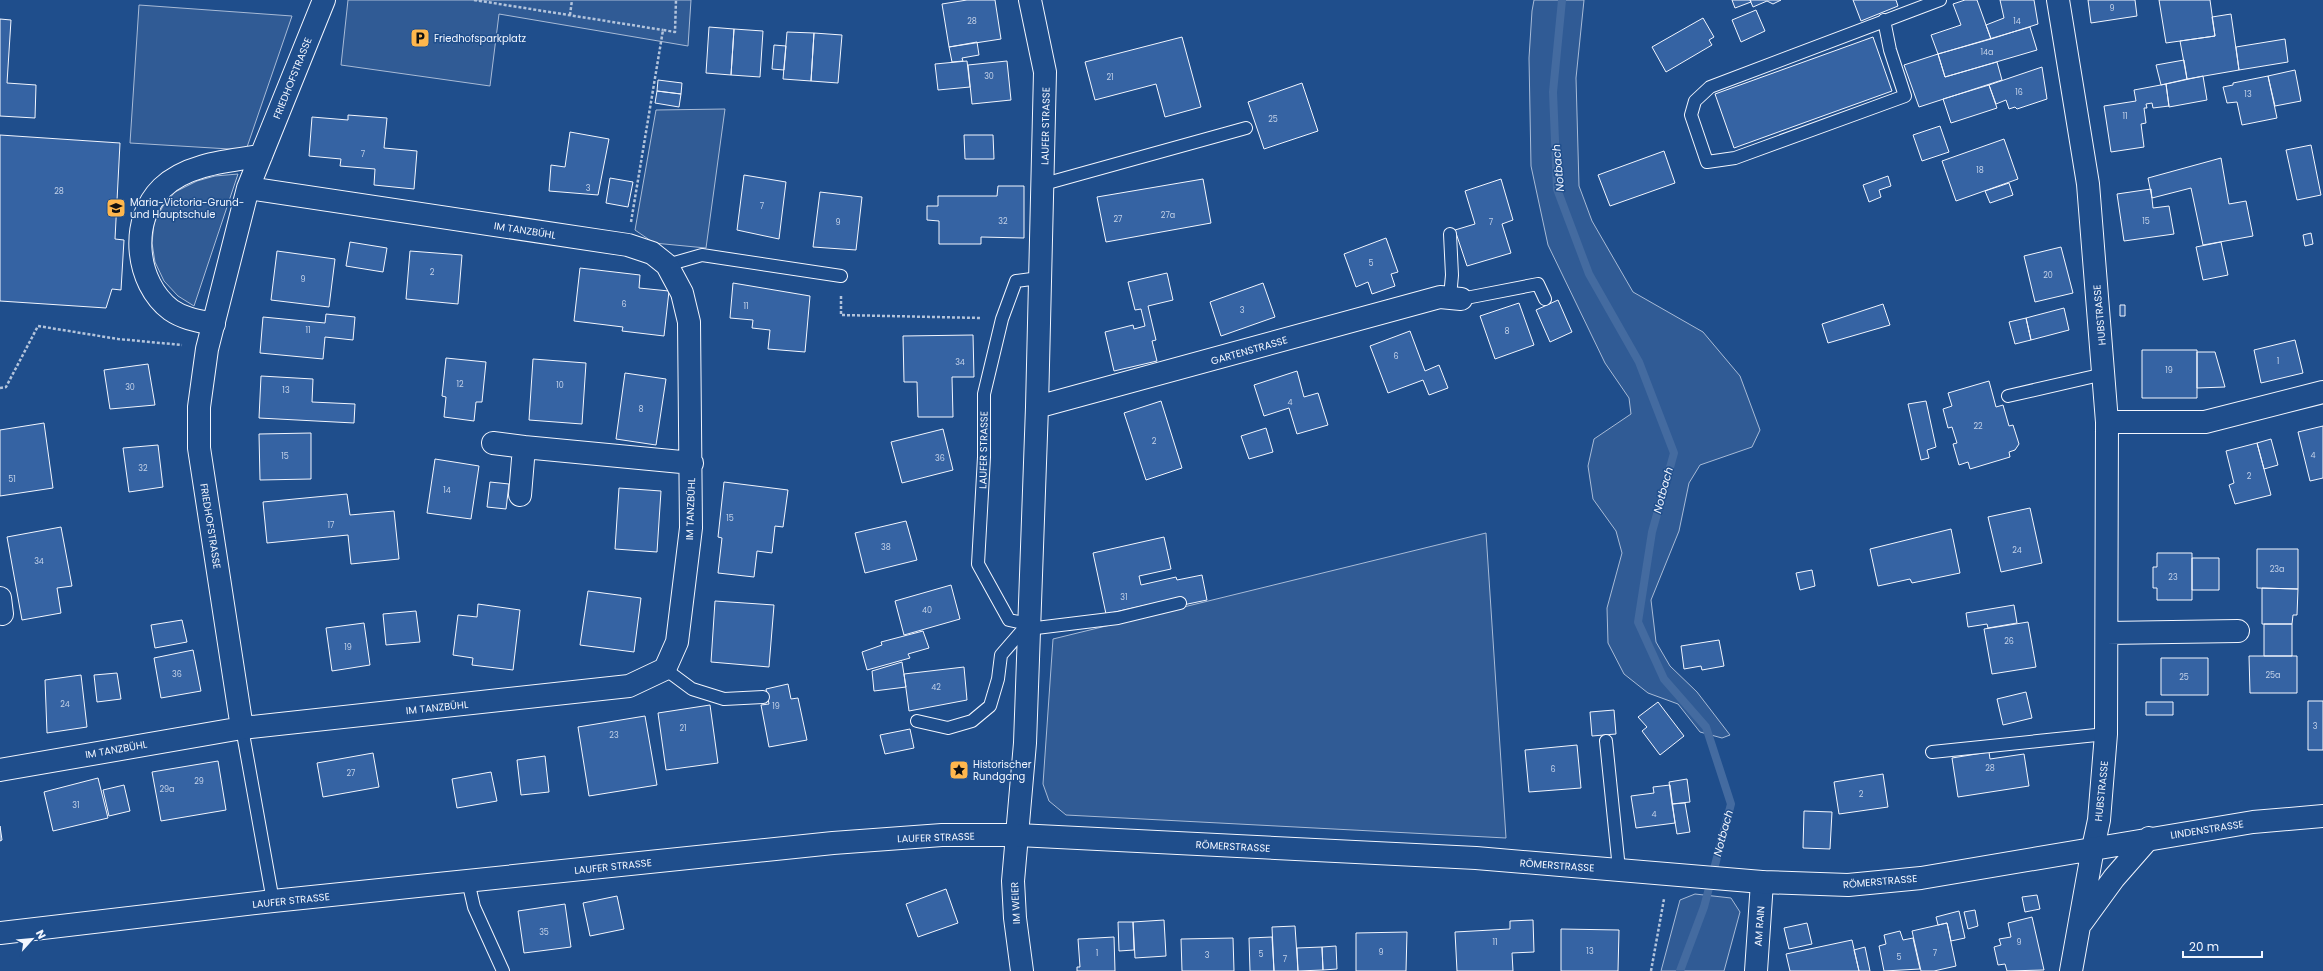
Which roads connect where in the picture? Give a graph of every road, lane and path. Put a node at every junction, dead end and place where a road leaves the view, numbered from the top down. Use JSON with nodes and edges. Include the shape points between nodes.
{"nodes":[{"id":1,"x":324,"y":0,"type":"edge"},
{"id":2,"x":474,"y":0,"type":"edge"},
{"id":3,"x":572,"y":0,"type":"edge"},
{"id":4,"x":676,"y":0,"type":"edge"},
{"id":5,"x":1030,"y":0,"type":"edge"},
{"id":6,"x":1940,"y":0,"type":"edge"},
{"id":7,"x":2058,"y":0,"type":"edge"},
{"id":8,"x":570,"y":15,"type":"junction"},
{"id":9,"x":1884,"y":20,"type":"junction"},
{"id":10,"x":663,"y":30,"type":"junction"},
{"id":11,"x":1246,"y":128,"type":"dead end"},
{"id":12,"x":261,"y":156,"type":"junction"},
{"id":13,"x":1044,"y":184,"type":"junction"},
{"id":14,"x":248,"y":188,"type":"junction"},
{"id":15,"x":1450,"y":234,"type":"dead end"},
{"id":16,"x":628,"y":245,"type":"junction"},
{"id":17,"x":667,"y":265,"type":"junction"},
{"id":18,"x":841,"y":276,"type":"joint"},
{"id":19,"x":1039,"y":278,"type":"junction"},
{"id":20,"x":1455,"y":298,"type":"junction"},
{"id":21,"x":1545,"y":299,"type":"dead end"},
{"id":22,"x":971,"y":317,"type":"dead end"},
{"id":23,"x":214,"y":324,"type":"junction"},
{"id":24,"x":207,"y":349,"type":"junction"},
{"id":25,"x":2104,"y":374,"type":"junction"},
{"id":26,"x":0,"y":388,"type":"edge"},
{"id":27,"x":2323,"y":392,"type":"edge"},
{"id":28,"x":2008,"y":396,"type":"dead end"},
{"id":29,"x":1038,"y":407,"type":"junction"},
{"id":30,"x":2107,"y":422,"type":"junction"},
{"id":31,"x":493,"y":443,"type":"dead end"},
{"id":32,"x":524,"y":447,"type":"junction"},
{"id":33,"x":692,"y":463,"type":"junction"},
{"id":34,"x":520,"y":494,"type":"dead end"},
{"id":35,"x":1180,"y":603,"type":"dead end"},
{"id":36,"x":1028,"y":627,"type":"junction"},
{"id":37,"x":2238,"y":631,"type":"dead end"},
{"id":38,"x":2107,"y":633,"type":"junction"},
{"id":39,"x":665,"y":670,"type":"junction"},
{"id":40,"x":763,"y":697,"type":"dead end"},
{"id":41,"x":917,"y":720,"type":"dead end"},
{"id":42,"x":242,"y":728,"type":"junction"},
{"id":43,"x":2106,"y":734,"type":"junction"},
{"id":44,"x":1606,"y":741,"type":"dead end"},
{"id":45,"x":1932,"y":752,"type":"dead end"},
{"id":46,"x":0,"y":770,"type":"edge"},
{"id":47,"x":2323,"y":816,"type":"edge"},
{"id":48,"x":1018,"y":835,"type":"junction"},
{"id":49,"x":2149,"y":838,"type":"junction"},
{"id":50,"x":2092,"y":848,"type":"junction"},
{"id":51,"x":1619,"y":869,"type":"junction"},
{"id":52,"x":1669,"y":874,"type":"junction"},
{"id":53,"x":468,"y":881,"type":"junction"},
{"id":54,"x":1762,"y":882,"type":"junction"},
{"id":55,"x":273,"y":901,"type":"junction"},
{"id":56,"x":2080,"y":926,"type":"junction"},
{"id":57,"x":0,"y":933,"type":"edge"},
{"id":58,"x":503,"y":971,"type":"edge"},
{"id":59,"x":1022,"y":971,"type":"edge"},
{"id":60,"x":1651,"y":971,"type":"edge"},
{"id":61,"x":1756,"y":971,"type":"edge"},
{"id":62,"x":2071,"y":971,"type":"edge"}],
"edges":[{"from":1,"to":12,"type":"street","name":"FRIEDHOFSTRASSE"},
{"from":2,"to":8,"type":"path"},
{"from":3,"to":8,"type":"path"},
{"from":4,"to":10,"type":"path","via":[[675,32]]},
{"from":5,"to":13,"type":"street","name":"LAUFER STRASSE","via":[[1045,72]]},
{"from":6,"to":9,"type":"lane"},
{"from":7,"to":25,"type":"street","name":"HUBSTRASSE","via":[[2088,184]]},
{"from":8,"to":10,"type":"path"},
{"from":9,"to":9,"type":"lane","via":[[1890,50],[1905,96],[1735,158],[1707,162],[1691,115],[1695,101],[1710,87]]},
{"from":10,"to":16,"type":"path"},
{"from":11,"to":13,"type":"lane"},
{"from":12,"to":14,"type":"street","name":"FRIEDHOFSTRASSE"},
{"from":12,"to":23,"type":"street","via":[[202,167],[181,174],[161,188],[147,208],[139,233],[142,262],[154,290],[171,309],[187,318]]},
{"from":13,"to":19,"type":"street","name":"LAUFER STRASSE"},
{"from":14,"to":16,"type":"street","name":"IM TANZBÜHL"},
{"from":14,"to":23,"type":"street","name":"FRIEDHOFSTRASSE"},
{"from":15,"to":20,"type":"lane"},
{"from":16,"to":17,"type":"street","name":"IM TANZBÜHL","via":[[652,253]]},
{"from":17,"to":18,"type":"lane","via":[[702,256]]},
{"from":17,"to":33,"type":"street","name":"IM TANZBÜHL","via":[[682,293],[689,322]]},
{"from":18,"to":22,"type":"path","via":[[841,315]]},
{"from":19,"to":29,"type":"street","name":"LAUFER STRASSE"},
{"from":19,"to":36,"type":"lane","name":"LAUFER STRASSE","via":[[1016,281],[1002,319],[984,394],[978,564],[1009,620]]},
{"from":20,"to":21,"type":"lane","via":[[1538,284]]},
{"from":20,"to":29,"type":"street","name":"GARTENSTRASSE","via":[[1440,297]]},
{"from":23,"to":24,"type":"street","name":"FRIEDHOFSTRASSE"},
{"from":24,"to":26,"type":"path","via":[[38,326],[6,386]]},
{"from":24,"to":42,"type":"street","name":"FRIEDHOFSTRASSE","via":[[199,407],[199,448]]},
{"from":25,"to":28,"type":"lane"},
{"from":25,"to":30,"type":"street","name":"HUBSTRASSE"},
{"from":27,"to":30,"type":"street","via":[[2205,422]]},
{"from":29,"to":36,"type":"street","name":"LAUFER STRASSE"},
{"from":30,"to":38,"type":"street","name":"HUBSTRASSE"},
{"from":31,"to":32,"type":"street","name":"IM TANZBÜHL"},
{"from":32,"to":33,"type":"street","name":"IM TANZBÜHL"},
{"from":32,"to":34,"type":"street"},
{"from":33,"to":39,"type":"street","name":"IM TANZBÜHL","via":[[691,528],[678,634]]},
{"from":35,"to":36,"type":"lane","via":[[1118,618]]},
{"from":36,"to":41,"type":"lane","via":[[1000,655],[998,679],[990,706],[972,721],[948,728]]},
{"from":36,"to":48,"type":"street","name":"LAUFER STRASSE","via":[[1025,743]]},
{"from":37,"to":38,"type":"street"},
{"from":38,"to":43,"type":"street","name":"HUBSTRASSE"},
{"from":39,"to":40,"type":"lane","via":[[692,689],[724,699]]},
{"from":39,"to":42,"type":"street","name":"IM TANZBÜHL","via":[[629,686]]},
{"from":42,"to":46,"type":"street","name":"IM TANZBÜHL"},
{"from":42,"to":55,"type":"lane"},
{"from":43,"to":45,"type":"lane"},
{"from":43,"to":50,"type":"street","name":"HUBSTRASSE","via":[[2099,820]]},
{"from":44,"to":51,"type":"lane"},
{"from":47,"to":49,"type":"street","name":"LINDENSTRASSE","via":[[2253,822]]},
{"from":48,"to":51,"type":"street","name":"RÖMERSTRASSE","via":[[1476,858]]},
{"from":48,"to":53,"type":"street","name":"LAUFER STRASSE","via":[[942,835],[833,843]]},
{"from":48,"to":59,"type":"street","name":"IM WEIER","via":[[1014,881],[1015,918]]},
{"from":49,"to":50,"type":"street","name":"LINDENSTRASSE"},
{"from":49,"to":56,"type":"street","via":[[2114,878]]},
{"from":50,"to":54,"type":"street","name":"RÖMERSTRASSE","via":[[1921,878],[1848,885]]},
{"from":50,"to":56,"type":"street","name":"HUBSTRASSE"},
{"from":51,"to":52,"type":"street","name":"RÖMERSTRASSE"},
{"from":52,"to":54,"type":"street","name":"RÖMERSTRASSE"},
{"from":52,"to":60,"type":"path"},
{"from":53,"to":55,"type":"street","name":"LAUFER STRASSE"},
{"from":53,"to":58,"type":"lane","via":[[474,907]]},
{"from":54,"to":61,"type":"street","name":"AM RAIN"},
{"from":55,"to":57,"type":"street","name":"LAUFER STRASSE"},
{"from":56,"to":62,"type":"street","name":"HUBSTRASSE"}]}
